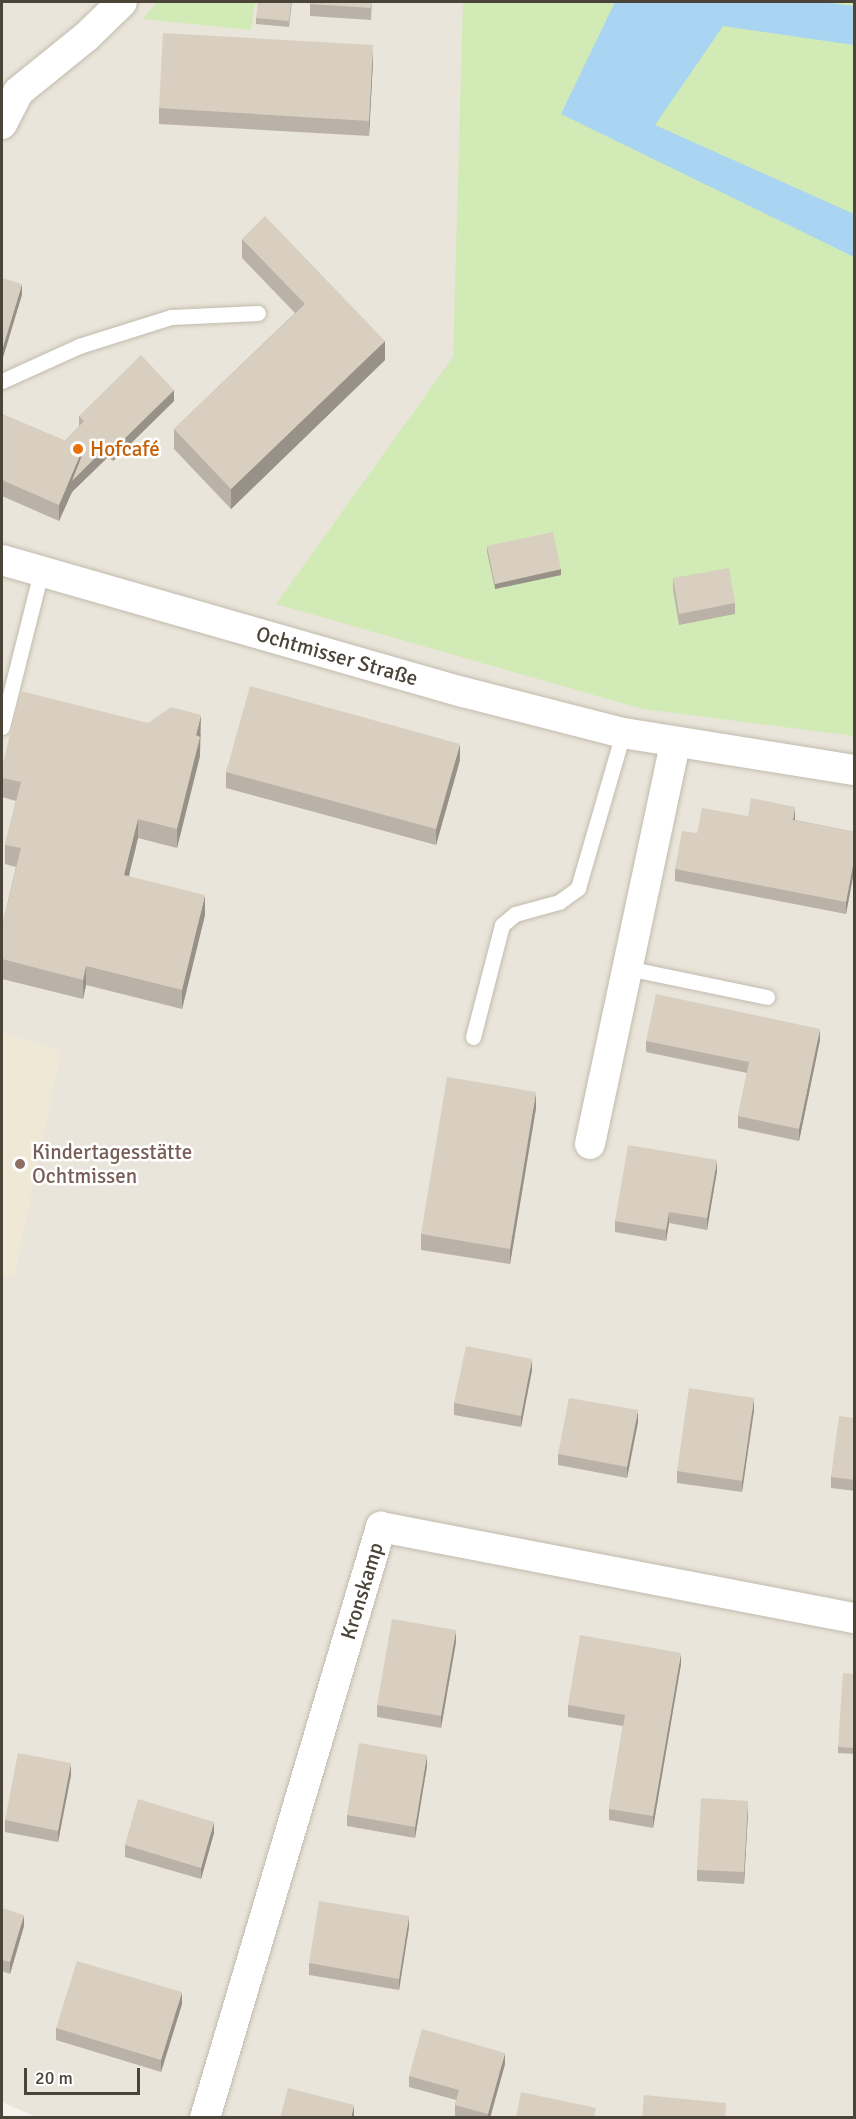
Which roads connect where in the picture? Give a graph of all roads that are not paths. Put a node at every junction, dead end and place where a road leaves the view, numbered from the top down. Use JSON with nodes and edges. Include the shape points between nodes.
{"nodes":[{"id":1,"x":122,"y":2,"type":"edge"},
{"id":2,"x":10,"y":84,"type":"edge"},
{"id":3,"x":2,"y":124,"type":"edge"},
{"id":4,"x":258,"y":313,"type":"dead end"},
{"id":5,"x":2,"y":381,"type":"edge"},
{"id":6,"x":2,"y":560,"type":"edge"},
{"id":7,"x":41,"y":572,"type":"junction"},
{"id":8,"x":2,"y":727,"type":"edge"},
{"id":9,"x":623,"y":733,"type":"junction"},
{"id":10,"x":675,"y":743,"type":"junction"},
{"id":11,"x":855,"y":770,"type":"edge"},
{"id":12,"x":627,"y":968,"type":"junction"},
{"id":13,"x":767,"y":997,"type":"dead end"},
{"id":14,"x":473,"y":1037,"type":"dead end"},
{"id":15,"x":590,"y":1144,"type":"dead end"},
{"id":16,"x":855,"y":1618,"type":"edge"},
{"id":17,"x":205,"y":2118,"type":"edge"}],
"edges":[{"from":1,"to":2,"type":"street","via":[[86,37]]},
{"from":2,"to":3,"type":"street"},
{"from":4,"to":5,"type":"lane","via":[[171,317],[80,346]]},
{"from":6,"to":7,"type":"street","name":"Ochtmisser Straße"},
{"from":7,"to":8,"type":"lane"},
{"from":7,"to":9,"type":"street","name":"Ochtmisser Straße","via":[[462,692]]},
{"from":9,"to":10,"type":"street","name":"Ochtmisser Straße"},
{"from":9,"to":14,"type":"lane","via":[[578,888],[560,902],[515,914],[502,925]]},
{"from":10,"to":11,"type":"street","name":"Ochtmisser Straße"},
{"from":10,"to":12,"type":"street"},
{"from":12,"to":13,"type":"lane"},
{"from":12,"to":15,"type":"street"},
{"from":16,"to":17,"type":"street","name":"Kronskamp","via":[[381,1527]]}]}
